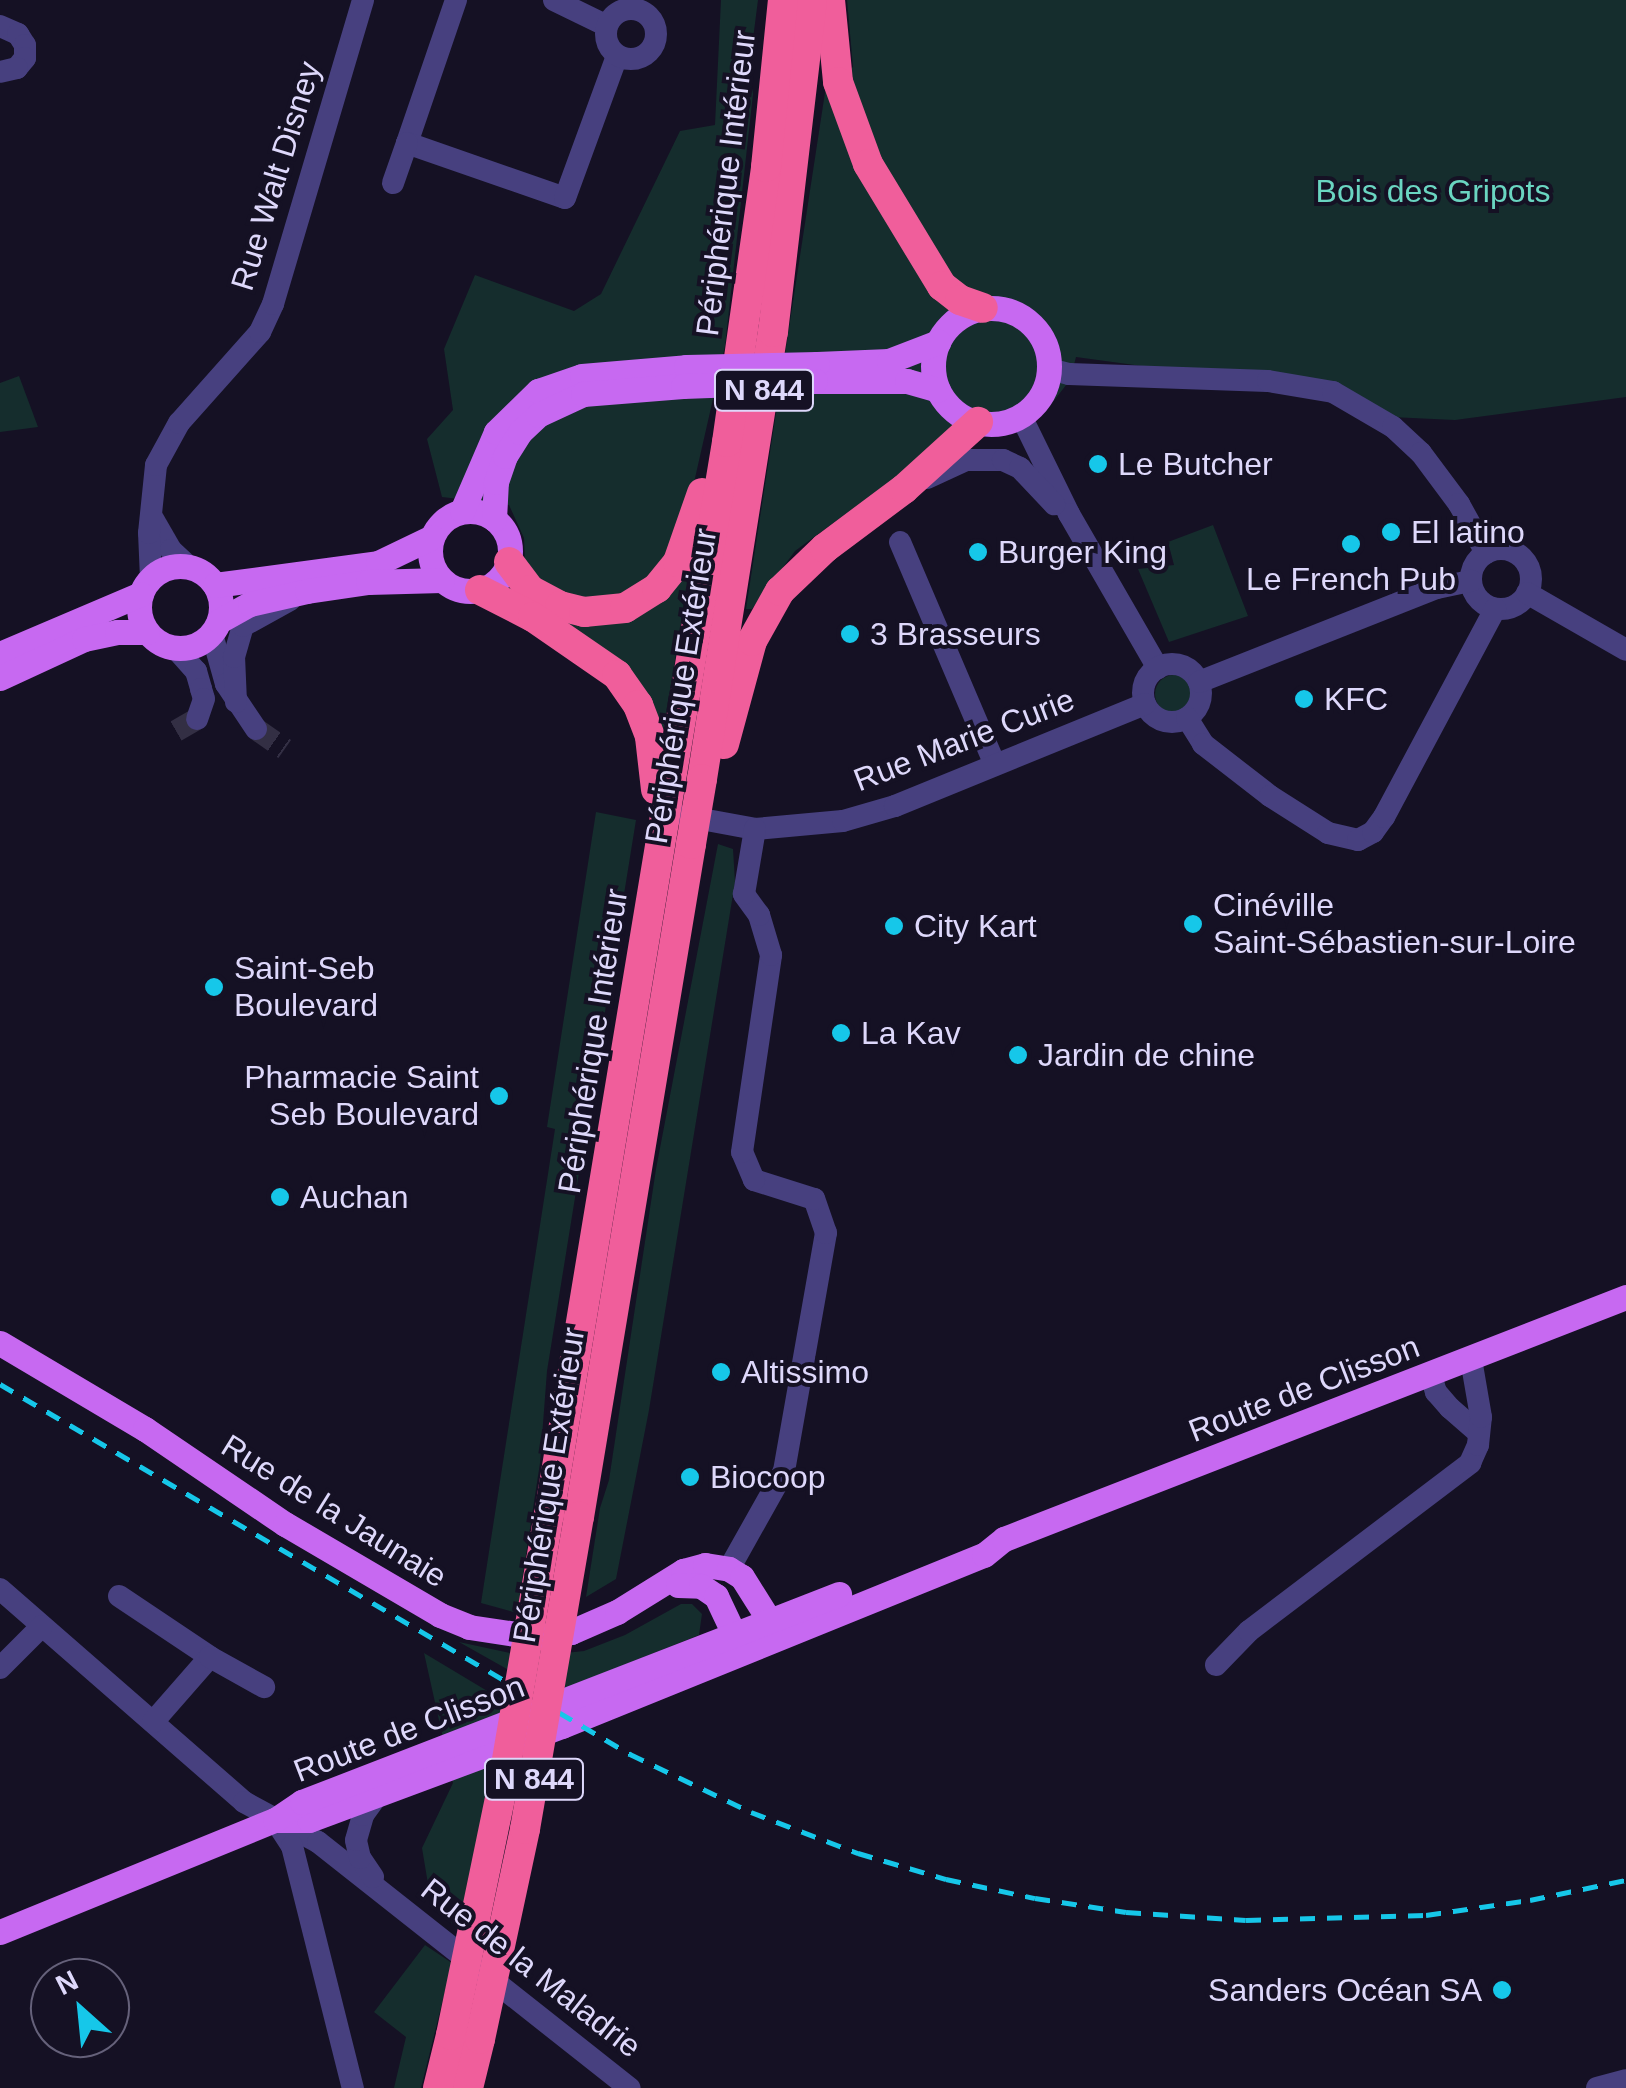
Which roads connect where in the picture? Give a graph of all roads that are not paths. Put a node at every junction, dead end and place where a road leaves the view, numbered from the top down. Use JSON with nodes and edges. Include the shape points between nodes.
{"nodes":[{"id":1,"x":363,"y":0,"type":"edge"},
{"id":2,"x":456,"y":0,"type":"edge"},
{"id":3,"x":554,"y":0,"type":"edge"},
{"id":4,"x":783,"y":0,"type":"edge"},
{"id":5,"x":812,"y":0,"type":"edge"},
{"id":6,"x":830,"y":0,"type":"edge"},
{"id":7,"x":0,"y":26,"type":"edge"},
{"id":8,"x":607,"y":26,"type":"junction"},
{"id":9,"x":618,"y":56,"type":"junction"},
{"id":10,"x":0,"y":72,"type":"edge"},
{"id":11,"x":406,"y":143,"type":"junction"},
{"id":12,"x":393,"y":183,"type":"dead end"},
{"id":13,"x":984,"y":308,"type":"junction"},
{"id":14,"x":938,"y":342,"type":"junction"},
{"id":15,"x":1049,"y":369,"type":"junction"},
{"id":16,"x":816,"y":372,"type":"junction"},
{"id":17,"x":684,"y":377,"type":"junction"},
{"id":18,"x":938,"y":390,"type":"junction"},
{"id":19,"x":1021,"y":416,"type":"junction"},
{"id":20,"x":978,"y":422,"type":"junction"},
{"id":21,"x":727,"y":442,"type":"junction"},
{"id":22,"x":904,"y":490,"type":"junction"},
{"id":23,"x":462,"y":512,"type":"junction"},
{"id":24,"x":151,"y":514,"type":"junction"},
{"id":25,"x":1069,"y":514,"type":"junction"},
{"id":26,"x":494,"y":519,"type":"junction"},
{"id":27,"x":432,"y":537,"type":"junction"},
{"id":28,"x":900,"y":542,"type":"dead end"},
{"id":29,"x":1486,"y":553,"type":"junction"},
{"id":30,"x":508,"y":562,"type":"junction"},
{"id":31,"x":190,"y":567,"type":"junction"},
{"id":32,"x":442,"y":580,"type":"junction"},
{"id":33,"x":1471,"y":581,"type":"junction"},
{"id":34,"x":215,"y":584,"type":"junction"},
{"id":35,"x":146,"y":586,"type":"junction"},
{"id":36,"x":480,"y":590,"type":"junction"},
{"id":37,"x":307,"y":591,"type":"junction"},
{"id":38,"x":1527,"y":593,"type":"junction"},
{"id":39,"x":1495,"y":608,"type":"junction"},
{"id":40,"x":216,"y":628,"type":"junction"},
{"id":41,"x":148,"y":632,"type":"junction"},
{"id":42,"x":176,"y":648,"type":"junction"},
{"id":43,"x":1626,"y":650,"type":"edge"},
{"id":44,"x":0,"y":654,"type":"edge"},
{"id":45,"x":1158,"y":668,"type":"junction"},
{"id":46,"x":0,"y":678,"type":"edge"},
{"id":47,"x":1199,"y":682,"type":"junction"},
{"id":48,"x":236,"y":702,"type":"junction"},
{"id":49,"x":1145,"y":704,"type":"junction"},
{"id":50,"x":1187,"y":718,"type":"junction"},
{"id":51,"x":197,"y":719,"type":"dead end"},
{"id":52,"x":256,"y":729,"type":"tunnel mouth"},
{"id":53,"x":995,"y":765,"type":"junction"},
{"id":54,"x":702,"y":778,"type":"junction"},
{"id":55,"x":663,"y":786,"type":"junction"},
{"id":56,"x":755,"y":829,"type":"junction"},
{"id":57,"x":671,"y":835,"type":"junction"},
{"id":58,"x":1626,"y":1297,"type":"edge"},
{"id":59,"x":0,"y":1342,"type":"edge"},
{"id":60,"x":1471,"y":1360,"type":"junction"},
{"id":61,"x":1431,"y":1376,"type":"junction"},
{"id":62,"x":1479,"y":1433,"type":"junction"},
{"id":63,"x":564,"y":1516,"type":"junction"},
{"id":64,"x":729,"y":1569,"type":"junction"},
{"id":65,"x":665,"y":1587,"type":"junction"},
{"id":66,"x":0,"y":1588,"type":"edge"},
{"id":67,"x":118,"y":1596,"type":"dead end"},
{"id":68,"x":42,"y":1626,"type":"junction"},
{"id":69,"x":759,"y":1631,"type":"junction"},
{"id":70,"x":210,"y":1657,"type":"junction"},
{"id":71,"x":1216,"y":1665,"type":"dead end"},
{"id":72,"x":0,"y":1668,"type":"edge"},
{"id":73,"x":264,"y":1686,"type":"dead end"},
{"id":74,"x":153,"y":1722,"type":"junction"},
{"id":75,"x":380,"y":1792,"type":"junction"},
{"id":76,"x":276,"y":1820,"type":"junction"},
{"id":77,"x":392,"y":1899,"type":"junction"},
{"id":78,"x":0,"y":1932,"type":"edge"},
{"id":79,"x":465,"y":2038,"type":"junction"},
{"id":80,"x":1626,"y":2080,"type":"edge"},
{"id":81,"x":346,"y":2086,"type":"edge"},
{"id":82,"x":438,"y":2088,"type":"edge"},
{"id":83,"x":468,"y":2088,"type":"edge"},
{"id":84,"x":630,"y":2088,"type":"edge"},
{"id":85,"x":1597,"y":2088,"type":"edge"}],
"edges":[{"from":1,"to":24,"type":"street","name":"Rue Walt Disney","via":[[260,332],[179,422],[156,464]]},
{"from":2,"to":11,"type":"street"},
{"from":3,"to":8,"type":"street"},
{"from":4,"to":21,"type":"highway","name":"Périphérique Intérieur","number":"N 844"},
{"from":5,"to":54,"type":"highway","name":"Périphérique Extérieur","number":"N 844","via":[[776,313]]},
{"from":6,"to":13,"type":"highway","via":[[838,82],[868,164],[942,286]]},
{"from":7,"to":10,"type":"street","via":[[18,34],[25,58]]},
{"from":8,"to":9,"type":"street","via":[[609,48]]},
{"from":8,"to":9,"type":"street","via":[[634,9],[650,18],[656,32],[644,56]]},
{"from":9,"to":11,"type":"street","via":[[564,207]]},
{"from":11,"to":12,"type":"street"},
{"from":13,"to":14,"type":"main road","via":[[961,316]]},
{"from":13,"to":15,"type":"main road","via":[[1006,310],[1035,327]]},
{"from":14,"to":16,"type":"main road","via":[[889,362]]},
{"from":14,"to":18,"type":"main road"},
{"from":15,"to":19,"type":"main road","via":[[1044,391]]},
{"from":15,"to":29,"type":"street","via":[[1268,381],[1333,392],[1392,426],[1421,453]]},
{"from":16,"to":17,"type":"main road","bridge":true},
{"from":16,"to":18,"type":"main road"},
{"from":17,"to":23,"type":"main road","via":[[582,376],[538,391],[496,432]]},
{"from":17,"to":26,"type":"main road","via":[[583,394],[538,415],[505,456]]},
{"from":18,"to":20,"type":"main road","via":[[954,410]]},
{"from":19,"to":20,"type":"main road"},
{"from":19,"to":25,"type":"street"},
{"from":20,"to":22,"type":"highway"},
{"from":21,"to":30,"type":"highway","via":[[710,460],[678,562],[642,600],[612,612],[569,609],[530,590]]},
{"from":21,"to":55,"type":"highway","name":"Périphérique Intérieur","number":"N 844"},
{"from":22,"to":25,"type":"street","via":[[985,457],[1020,468]]},
{"from":22,"to":54,"type":"highway","via":[[780,591],[752,641],[717,768]]},
{"from":23,"to":26,"type":"main road"},
{"from":23,"to":27,"type":"main road","via":[[444,520]]},
{"from":24,"to":31,"type":"street","via":[[171,550]]},
{"from":24,"to":35,"type":"street","name":"Rue Walt Disney"},
{"from":25,"to":45,"type":"street"},
{"from":26,"to":30,"type":"main road","via":[[508,538]]},
{"from":27,"to":32,"type":"main road","via":[[430,560]]},
{"from":27,"to":34,"type":"main road","via":[[378,563]]},
{"from":28,"to":53,"type":"street"},
{"from":29,"to":33,"type":"street"},
{"from":29,"to":38,"type":"street","via":[[1502,549],[1521,556],[1530,574]]},
{"from":30,"to":36,"type":"main road","via":[[498,580]]},
{"from":31,"to":34,"type":"main road"},
{"from":31,"to":35,"type":"main road","via":[[169,568]]},
{"from":32,"to":36,"type":"main road","via":[[464,591]]},
{"from":32,"to":37,"type":"main road"},
{"from":33,"to":39,"type":"street","via":[[1478,599]]},
{"from":33,"to":47,"type":"street","via":[[1436,588]]},
{"from":34,"to":40,"type":"main road","via":[[222,609]]},
{"from":35,"to":41,"type":"main road","via":[[140,614]]},
{"from":35,"to":44,"type":"main road"},
{"from":36,"to":55,"type":"highway","via":[[617,675],[638,705]]},
{"from":37,"to":40,"type":"main road","via":[[250,604]]},
{"from":37,"to":48,"type":"street","via":[[243,626],[234,657]]},
{"from":38,"to":39,"type":"street","via":[[1514,606]]},
{"from":38,"to":43,"type":"street"},
{"from":39,"to":50,"type":"street","via":[[1384,817],[1358,840],[1328,833],[1270,796],[1203,744]]},
{"from":40,"to":42,"type":"main road","via":[[196,646]]},
{"from":40,"to":48,"type":"street"},
{"from":41,"to":42,"type":"main road"},
{"from":41,"to":46,"type":"main road","via":[[84,639]]},
{"from":42,"to":51,"type":"street","via":[[202,689]]},
{"from":45,"to":47,"type":"street","via":[[1184,666]]},
{"from":45,"to":49,"type":"street","via":[[1144,685]]},
{"from":47,"to":50,"type":"street","via":[[1200,702]]},
{"from":48,"to":52,"type":"street"},
{"from":49,"to":50,"type":"street","via":[[1164,721]]},
{"from":49,"to":53,"type":"street","name":"Rue Marie Curie"},
{"from":53,"to":56,"type":"street","name":"Rue Marie Curie","via":[[843,821]]},
{"from":54,"to":57,"type":"highway","name":"Périphérique Extérieur","number":"N 844","bridge":true},
{"from":55,"to":57,"type":"highway","name":"Périphérique Intérieur"},
{"from":56,"to":57,"type":"street","name":"Rue Marie Curie"},
{"from":56,"to":64,"type":"street","via":[[744,894],[772,955],[742,1152],[754,1180],[814,1199],[826,1234],[784,1471]]},
{"from":57,"to":63,"type":"highway","name":"Périphérique Extérieur","number":"N 844"},
{"from":57,"to":63,"type":"highway","name":"Périphérique Intérieur","number":"N 844","via":[[649,912]]},
{"from":58,"to":60,"type":"main road","name":"Route de Clisson"},
{"from":59,"to":65,"type":"main road","name":"Rue de la Jaunaie","via":[[285,1524],[469,1627],[552,1637]]},
{"from":60,"to":61,"type":"main road","name":"Route de Clisson"},
{"from":60,"to":62,"type":"street"},
{"from":61,"to":62,"type":"street","via":[[1436,1392]]},
{"from":61,"to":69,"type":"main road","name":"Route de Clisson","via":[[1004,1539],[980,1541]]},
{"from":62,"to":71,"type":"street","via":[[1461,1472],[1249,1632]]},
{"from":63,"to":79,"type":"highway","name":"Périphérique Intérieur","number":"N 844","bridge":true,"via":[[503,1783]]},
{"from":64,"to":65,"type":"main road","name":"Rue de la Jaunaie","via":[[709,1581],[694,1576]]},
{"from":64,"to":69,"type":"main road","via":[[748,1584]]},
{"from":65,"to":69,"type":"main road","via":[[701,1586]]},
{"from":66,"to":68,"type":"street","name":"Rue de la Maladrie"},
{"from":67,"to":70,"type":"street"},
{"from":68,"to":72,"type":"street"},
{"from":68,"to":74,"type":"street","name":"Rue de la Maladrie"},
{"from":69,"to":75,"type":"main road","name":"Route de Clisson","via":[[614,1695],[606,1708]]},
{"from":69,"to":76,"type":"main road","name":"Route de Clisson","via":[[302,1802]]},
{"from":70,"to":73,"type":"street"},
{"from":70,"to":74,"type":"street"},
{"from":74,"to":76,"type":"street","name":"Rue de la Maladrie","via":[[244,1802]]},
{"from":75,"to":76,"type":"main road","name":"Route de Clisson","via":[[309,1820]]},
{"from":75,"to":77,"type":"street","name":"Rue de la Maladrie","via":[[359,1824],[357,1848]]},
{"from":76,"to":77,"type":"street","name":"Rue de la Maladrie","via":[[307,1834]]},
{"from":76,"to":78,"type":"main road","name":"Route de Clisson"},
{"from":76,"to":81,"type":"street","via":[[292,1846]]},
{"from":77,"to":84,"type":"street","name":"Rue de la Maladrie"},
{"from":79,"to":82,"type":"highway","name":"Périphérique Intérieur","number":"N 844"},
{"from":79,"to":83,"type":"highway","number":"N 844"},
{"from":80,"to":85,"type":"street"}]}
